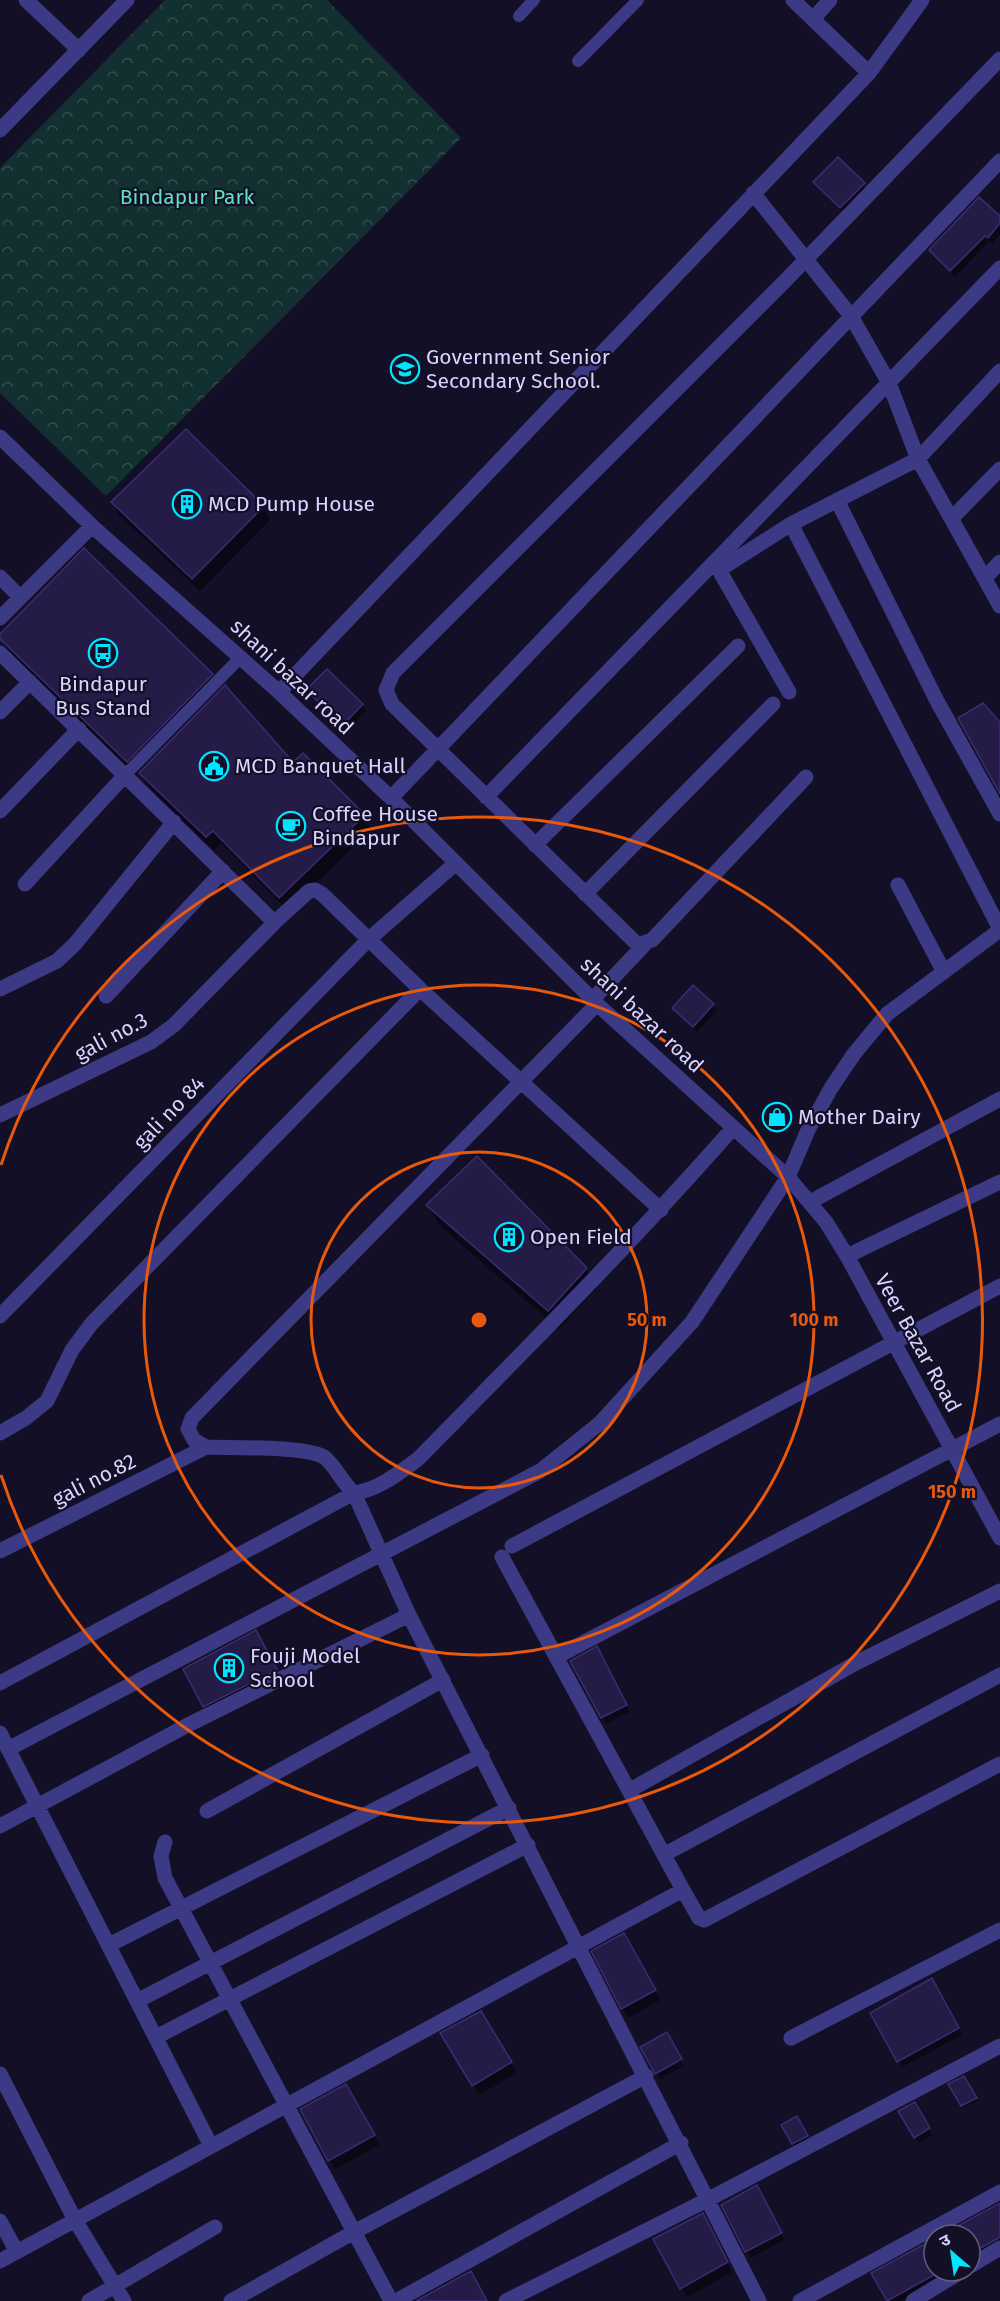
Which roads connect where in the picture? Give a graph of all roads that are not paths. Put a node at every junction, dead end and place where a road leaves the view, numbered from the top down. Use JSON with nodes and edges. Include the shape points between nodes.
{"nodes":[{"id":1,"x":26,"y":0,"type":"edge"},
{"id":2,"x":127,"y":0,"type":"edge"},
{"id":3,"x":534,"y":0,"type":"edge"},
{"id":4,"x":638,"y":0,"type":"edge"},
{"id":5,"x":793,"y":0,"type":"edge"},
{"id":6,"x":830,"y":0,"type":"edge"},
{"id":7,"x":922,"y":0,"type":"edge"},
{"id":8,"x":519,"y":16,"type":"dead end"},
{"id":9,"x":813,"y":19,"type":"junction"},
{"id":10,"x":79,"y":50,"type":"junction"},
{"id":11,"x":1000,"y":59,"type":"edge"},
{"id":12,"x":578,"y":61,"type":"dead end"},
{"id":13,"x":869,"y":73,"type":"junction"},
{"id":14,"x":0,"y":130,"type":"edge"},
{"id":15,"x":1000,"y":161,"type":"edge"},
{"id":16,"x":753,"y":193,"type":"junction"},
{"id":17,"x":805,"y":258,"type":"junction"},
{"id":18,"x":1000,"y":268,"type":"edge"},
{"id":19,"x":851,"y":316,"type":"junction"},
{"id":20,"x":1000,"y":371,"type":"edge"},
{"id":21,"x":889,"y":383,"type":"junction"},
{"id":22,"x":0,"y":437,"type":"edge"},
{"id":23,"x":918,"y":459,"type":"junction"},
{"id":24,"x":1000,"y":469,"type":"edge"},
{"id":25,"x":837,"y":500,"type":"junction"},
{"id":26,"x":952,"y":518,"type":"junction"},
{"id":27,"x":791,"y":524,"type":"junction"},
{"id":28,"x":92,"y":526,"type":"junction"},
{"id":29,"x":1000,"y":562,"type":"edge"},
{"id":30,"x":0,"y":577,"type":"edge"},
{"id":31,"x":985,"y":578,"type":"junction"},
{"id":32,"x":20,"y":597,"type":"junction"},
{"id":33,"x":1000,"y":606,"type":"edge"},
{"id":34,"x":0,"y":618,"type":"edge"},
{"id":35,"x":738,"y":646,"type":"dead end"},
{"id":36,"x":0,"y":653,"type":"edge"},
{"id":37,"x":241,"y":657,"type":"junction"},
{"id":38,"x":30,"y":682,"type":"junction"},
{"id":39,"x":279,"y":692,"type":"junction"},
{"id":40,"x":789,"y":692,"type":"dead end"},
{"id":41,"x":773,"y":704,"type":"dead end"},
{"id":42,"x":0,"y":712,"type":"edge"},
{"id":43,"x":79,"y":729,"type":"junction"},
{"id":44,"x":436,"y":747,"type":"junction"},
{"id":45,"x":126,"y":774,"type":"junction"},
{"id":46,"x":807,"y":777,"type":"dead end"},
{"id":47,"x":486,"y":797,"type":"junction"},
{"id":48,"x":391,"y":798,"type":"junction"},
{"id":49,"x":0,"y":811,"type":"edge"},
{"id":50,"x":1000,"y":814,"type":"edge"},
{"id":51,"x":174,"y":822,"type":"junction"},
{"id":52,"x":535,"y":845,"type":"junction"},
{"id":53,"x":456,"y":862,"type":"junction"},
{"id":54,"x":223,"y":871,"type":"junction"},
{"id":55,"x":25,"y":884,"type":"dead end"},
{"id":56,"x":898,"y":885,"type":"dead end"},
{"id":57,"x":585,"y":894,"type":"junction"},
{"id":58,"x":276,"y":921,"type":"junction"},
{"id":59,"x":1000,"y":929,"type":"edge"},
{"id":60,"x":368,"y":940,"type":"junction"},
{"id":61,"x":644,"y":945,"type":"junction"},
{"id":62,"x":944,"y":972,"type":"junction"},
{"id":63,"x":0,"y":989,"type":"edge"},
{"id":64,"x":420,"y":989,"type":"junction"},
{"id":65,"x":106,"y":996,"type":"dead end"},
{"id":66,"x":595,"y":1001,"type":"junction"},
{"id":67,"x":519,"y":1082,"type":"junction"},
{"id":68,"x":1000,"y":1099,"type":"edge"},
{"id":69,"x":0,"y":1115,"type":"edge"},
{"id":70,"x":733,"y":1128,"type":"junction"},
{"id":71,"x":788,"y":1177,"type":"junction"},
{"id":72,"x":1000,"y":1182,"type":"edge"},
{"id":73,"x":810,"y":1202,"type":"junction"},
{"id":74,"x":661,"y":1210,"type":"junction"},
{"id":75,"x":847,"y":1256,"type":"junction"},
{"id":76,"x":1000,"y":1286,"type":"edge"},
{"id":77,"x":0,"y":1316,"type":"edge"},
{"id":78,"x":893,"y":1342,"type":"junction"},
{"id":79,"x":1000,"y":1424,"type":"edge"},
{"id":80,"x":0,"y":1433,"type":"edge"},
{"id":81,"x":206,"y":1447,"type":"junction"},
{"id":82,"x":953,"y":1449,"type":"junction"},
{"id":83,"x":354,"y":1493,"type":"junction"},
{"id":84,"x":1000,"y":1538,"type":"edge"},
{"id":85,"x":0,"y":1551,"type":"edge"},
{"id":86,"x":382,"y":1554,"type":"junction"},
{"id":87,"x":1000,"y":1591,"type":"edge"},
{"id":88,"x":410,"y":1615,"type":"junction"},
{"id":89,"x":556,"y":1657,"type":"junction"},
{"id":90,"x":1000,"y":1675,"type":"edge"},
{"id":91,"x":443,"y":1680,"type":"junction"},
{"id":92,"x":0,"y":1683,"type":"edge"},
{"id":93,"x":0,"y":1733,"type":"edge"},
{"id":94,"x":8,"y":1749,"type":"junction"},
{"id":95,"x":482,"y":1755,"type":"junction"},
{"id":96,"x":1000,"y":1764,"type":"edge"},
{"id":97,"x":630,"y":1790,"type":"junction"},
{"id":98,"x":38,"y":1806,"type":"junction"},
{"id":99,"x":509,"y":1808,"type":"junction"},
{"id":100,"x":207,"y":1811,"type":"dead end"},
{"id":101,"x":0,"y":1826,"type":"edge"},
{"id":102,"x":165,"y":1842,"type":"dead end"},
{"id":103,"x":528,"y":1845,"type":"junction"},
{"id":104,"x":665,"y":1854,"type":"junction"},
{"id":105,"x":683,"y":1890,"type":"junction"},
{"id":106,"x":182,"y":1908,"type":"junction"},
{"id":107,"x":1000,"y":1930,"type":"edge"},
{"id":108,"x":109,"y":1946,"type":"junction"},
{"id":109,"x":578,"y":1948,"type":"junction"},
{"id":110,"x":211,"y":1962,"type":"junction"},
{"id":111,"x":230,"y":1999,"type":"junction"},
{"id":112,"x":137,"y":2001,"type":"junction"},
{"id":113,"x":156,"y":2037,"type":"junction"},
{"id":114,"x":791,"y":2038,"type":"dead end"},
{"id":115,"x":1000,"y":2046,"type":"edge"},
{"id":116,"x":0,"y":2074,"type":"edge"},
{"id":117,"x":646,"y":2076,"type":"junction"},
{"id":118,"x":287,"y":2104,"type":"junction"},
{"id":119,"x":681,"y":2143,"type":"junction"},
{"id":120,"x":211,"y":2146,"type":"junction"},
{"id":121,"x":1000,"y":2192,"type":"edge"},
{"id":122,"x":709,"y":2199,"type":"junction"},
{"id":123,"x":75,"y":2220,"type":"junction"},
{"id":124,"x":0,"y":2221,"type":"edge"},
{"id":125,"x":216,"y":2227,"type":"dead end"},
{"id":126,"x":354,"y":2232,"type":"junction"},
{"id":127,"x":1000,"y":2248,"type":"edge"},
{"id":128,"x":17,"y":2252,"type":"junction"},
{"id":129,"x":982,"y":2259,"type":"edge"},
{"id":130,"x":0,"y":2261,"type":"edge"},
{"id":131,"x":942,"y":2283,"type":"edge"},
{"id":132,"x":116,"y":2286,"type":"junction"},
{"id":133,"x":89,"y":2301,"type":"edge"},
{"id":134,"x":124,"y":2301,"type":"edge"},
{"id":135,"x":231,"y":2301,"type":"edge"},
{"id":136,"x":391,"y":2301,"type":"edge"},
{"id":137,"x":396,"y":2301,"type":"edge"},
{"id":138,"x":506,"y":2301,"type":"edge"},
{"id":139,"x":759,"y":2301,"type":"edge"},
{"id":140,"x":800,"y":2301,"type":"edge"},
{"id":141,"x":913,"y":2301,"type":"edge"}],
"edges":[{"from":1,"to":10,"type":"street"},
{"from":2,"to":10,"type":"street"},
{"from":3,"to":8,"type":"lane"},
{"from":4,"to":12,"type":"lane"},
{"from":5,"to":9,"type":"street"},
{"from":6,"to":9,"type":"street"},
{"from":7,"to":13,"type":"street"},
{"from":9,"to":13,"type":"street"},
{"from":10,"to":14,"type":"street"},
{"from":11,"to":17,"type":"street"},
{"from":13,"to":16,"type":"street"},
{"from":15,"to":19,"type":"street"},
{"from":16,"to":17,"type":"street"},
{"from":16,"to":39,"type":"street"},
{"from":17,"to":19,"type":"street"},
{"from":17,"to":44,"type":"street","via":[[393,673],[386,690],[392,704]]},
{"from":18,"to":21,"type":"street"},
{"from":19,"to":21,"type":"street"},
{"from":19,"to":44,"type":"street"},
{"from":20,"to":23,"type":"street"},
{"from":21,"to":23,"type":"street"},
{"from":21,"to":47,"type":"street"},
{"from":22,"to":28,"type":"street","name":"shani bazar road"},
{"from":23,"to":25,"type":"street"},
{"from":23,"to":26,"type":"street"},
{"from":24,"to":26,"type":"street"},
{"from":25,"to":27,"type":"street"},
{"from":25,"to":50,"type":"street"},
{"from":26,"to":31,"type":"street"},
{"from":27,"to":40,"type":"street","via":[[719,570]]},
{"from":27,"to":59,"type":"street"},
{"from":28,"to":32,"type":"street"},
{"from":28,"to":37,"type":"street","name":"shani bazar road"},
{"from":29,"to":31,"type":"street"},
{"from":30,"to":32,"type":"street"},
{"from":31,"to":33,"type":"street"},
{"from":32,"to":34,"type":"street"},
{"from":35,"to":52,"type":"street"},
{"from":36,"to":38,"type":"street"},
{"from":37,"to":39,"type":"street","name":"shani bazar road"},
{"from":37,"to":45,"type":"lane"},
{"from":38,"to":42,"type":"street"},
{"from":38,"to":43,"type":"street"},
{"from":39,"to":48,"type":"street","name":"shani bazar road"},
{"from":41,"to":57,"type":"street"},
{"from":43,"to":45,"type":"street"},
{"from":43,"to":49,"type":"street"},
{"from":44,"to":47,"type":"street"},
{"from":44,"to":48,"type":"street"},
{"from":45,"to":51,"type":"street"},
{"from":45,"to":55,"type":"street"},
{"from":46,"to":61,"type":"street"},
{"from":47,"to":52,"type":"street"},
{"from":48,"to":53,"type":"street","name":"shani bazar road"},
{"from":51,"to":54,"type":"street"},
{"from":51,"to":63,"type":"street","via":[[75,944],[57,961]]},
{"from":52,"to":57,"type":"street"},
{"from":53,"to":60,"type":"street","name":"gali no 84"},
{"from":53,"to":66,"type":"street","name":"shani bazar road"},
{"from":54,"to":58,"type":"street"},
{"from":54,"to":65,"type":"street"},
{"from":56,"to":62,"type":"street"},
{"from":57,"to":61,"type":"street","via":[[632,941]]},
{"from":58,"to":60,"type":"street","name":"gali no.3","via":[[315,890]]},
{"from":58,"to":69,"type":"street","name":"gali no.3","via":[[174,1025],[152,1042]]},
{"from":59,"to":62,"type":"street"},
{"from":60,"to":64,"type":"street"},
{"from":60,"to":77,"type":"street","name":"gali no 84"},
{"from":61,"to":66,"type":"street"},
{"from":62,"to":71,"type":"street","via":[[887,1014],[854,1054],[808,1130]]},
{"from":64,"to":67,"type":"street"},
{"from":64,"to":80,"type":"street","via":[[92,1323],[72,1350],[48,1401]]},
{"from":66,"to":67,"type":"street"},
{"from":66,"to":70,"type":"street","name":"shani bazar road"},
{"from":67,"to":74,"type":"street"},
{"from":67,"to":81,"type":"street","via":[[192,1418],[188,1429],[194,1440]]},
{"from":68,"to":73,"type":"street"},
{"from":70,"to":71,"type":"street","name":"shani bazar road"},
{"from":70,"to":74,"type":"street"},
{"from":71,"to":73,"type":"street","name":"Veer Bazar Road"},
{"from":71,"to":86,"type":"street","via":[[692,1323],[600,1423],[540,1471]]},
{"from":72,"to":75,"type":"street"},
{"from":73,"to":75,"type":"street","name":"Veer Bazar Road"},
{"from":74,"to":83,"type":"street","via":[[418,1459],[377,1486]]},
{"from":75,"to":78,"type":"street","name":"Veer Bazar Road"},
{"from":76,"to":78,"type":"street"},
{"from":78,"to":82,"type":"street","name":"Veer Bazar Road"},
{"from":78,"to":89,"type":"street","via":[[507,1551]]},
{"from":79,"to":82,"type":"street"},
{"from":81,"to":83,"type":"street","via":[[312,1452],[331,1463]]},
{"from":81,"to":85,"type":"street","name":"gali no.82"},
{"from":82,"to":84,"type":"street","name":"Veer Bazar Road"},
{"from":82,"to":89,"type":"street"},
{"from":83,"to":86,"type":"street"},
{"from":83,"to":92,"type":"street"},
{"from":86,"to":88,"type":"street"},
{"from":86,"to":94,"type":"street"},
{"from":87,"to":97,"type":"street","via":[[856,1663]]},
{"from":88,"to":91,"type":"street"},
{"from":88,"to":98,"type":"street","via":[[186,1726]]},
{"from":89,"to":97,"type":"street"},
{"from":90,"to":104,"type":"street"},
{"from":91,"to":95,"type":"street"},
{"from":91,"to":100,"type":"street"},
{"from":93,"to":94,"type":"street"},
{"from":94,"to":98,"type":"street"},
{"from":95,"to":99,"type":"street"},
{"from":95,"to":106,"type":"street"},
{"from":96,"to":105,"type":"street","via":[[710,1918],[699,1918]]},
{"from":97,"to":104,"type":"street"},
{"from":98,"to":101,"type":"street"},
{"from":98,"to":108,"type":"street"},
{"from":99,"to":103,"type":"street"},
{"from":99,"to":110,"type":"street"},
{"from":102,"to":106,"type":"street","via":[[161,1856],[165,1878]]},
{"from":103,"to":109,"type":"street"},
{"from":103,"to":111,"type":"street"},
{"from":104,"to":105,"type":"street"},
{"from":105,"to":109,"type":"street"},
{"from":106,"to":108,"type":"street"},
{"from":106,"to":110,"type":"street"},
{"from":107,"to":114,"type":"street"},
{"from":108,"to":112,"type":"street"},
{"from":109,"to":117,"type":"street"},
{"from":109,"to":118,"type":"street"},
{"from":110,"to":111,"type":"street"},
{"from":110,"to":112,"type":"street"},
{"from":111,"to":113,"type":"street"},
{"from":111,"to":118,"type":"street"},
{"from":112,"to":113,"type":"street"},
{"from":113,"to":120,"type":"street"},
{"from":115,"to":122,"type":"street"},
{"from":116,"to":123,"type":"street"},
{"from":117,"to":119,"type":"street"},
{"from":117,"to":126,"type":"street"},
{"from":118,"to":120,"type":"street"},
{"from":118,"to":126,"type":"street"},
{"from":119,"to":122,"type":"street"},
{"from":119,"to":137,"type":"street"},
{"from":120,"to":123,"type":"street"},
{"from":121,"to":140,"type":"street"},
{"from":122,"to":138,"type":"street"},
{"from":122,"to":139,"type":"street"},
{"from":123,"to":128,"type":"street"},
{"from":123,"to":132,"type":"street"},
{"from":124,"to":128,"type":"street"},
{"from":125,"to":132,"type":"street"},
{"from":126,"to":135,"type":"street"},
{"from":126,"to":136,"type":"street"},
{"from":127,"to":129,"type":"street"},
{"from":128,"to":130,"type":"street"},
{"from":131,"to":141,"type":"street"},
{"from":132,"to":133,"type":"street"},
{"from":132,"to":134,"type":"street"}]}
